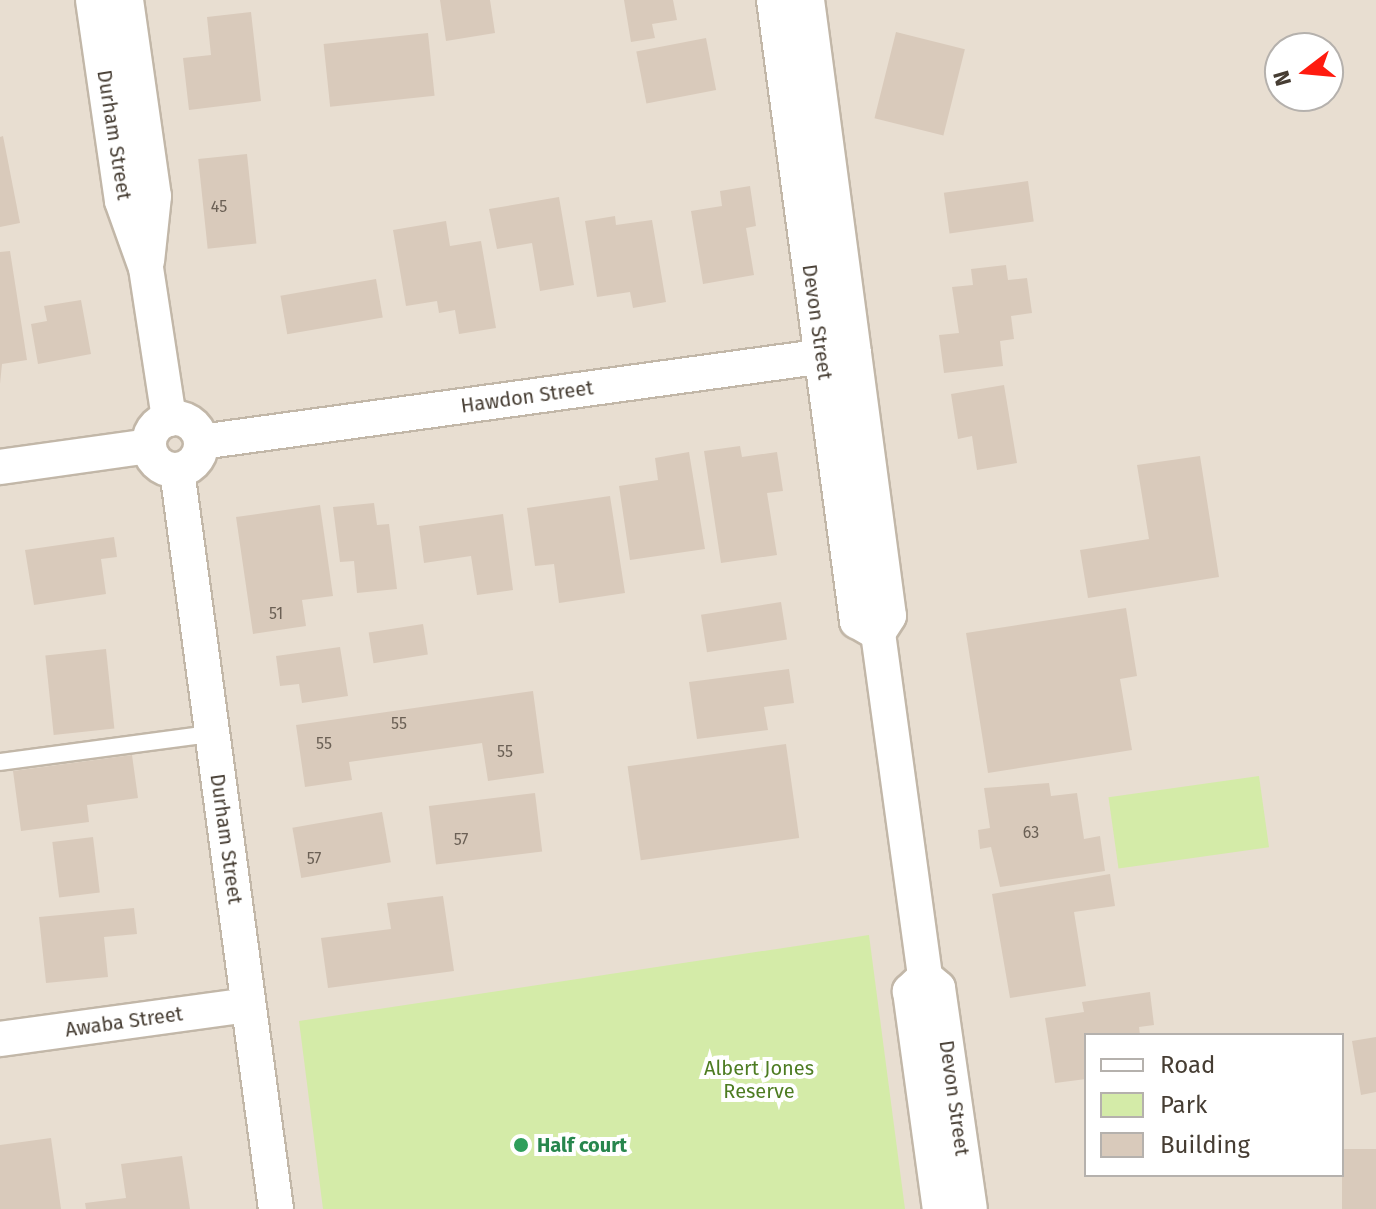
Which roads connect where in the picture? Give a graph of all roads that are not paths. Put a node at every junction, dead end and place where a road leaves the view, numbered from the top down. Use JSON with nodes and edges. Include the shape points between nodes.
{"nodes":[{"id":1,"x":93,"y":0,"type":"edge"},
{"id":2,"x":126,"y":0,"type":"edge"},
{"id":3,"x":774,"y":0,"type":"edge"},
{"id":4,"x":807,"y":0,"type":"edge"},
{"id":5,"x":146,"y":268,"type":"junction"},
{"id":6,"x":838,"y":354,"type":"junction"},
{"id":7,"x":169,"y":419,"type":"junction"},
{"id":8,"x":201,"y":442,"type":"junction"},
{"id":9,"x":149,"y":446,"type":"junction"},
{"id":10,"x":0,"y":467,"type":"edge"},
{"id":11,"x":177,"y":470,"type":"junction"},
{"id":12,"x":211,"y":734,"type":"junction"},
{"id":13,"x":0,"y":762,"type":"edge"},
{"id":14,"x":925,"y":985,"type":"junction"},
{"id":15,"x":248,"y":1005,"type":"junction"},
{"id":16,"x":0,"y":1039,"type":"edge"},
{"id":17,"x":276,"y":1209,"type":"edge"},
{"id":18,"x":940,"y":1209,"type":"edge"},
{"id":19,"x":970,"y":1209,"type":"edge"}],
"edges":[{"from":1,"to":5,"type":"street","name":"Durham Street","via":[[122,201]]},
{"from":2,"to":5,"type":"street","name":"Durham Street","via":[[154,196]]},
{"from":3,"to":6,"type":"street","name":"Devon Street"},
{"from":4,"to":6,"type":"street","name":"Devon Street"},
{"from":5,"to":7,"type":"street","name":"Durham Street"},
{"from":6,"to":8,"type":"street","name":"Hawdon Street"},
{"from":6,"to":14,"type":"street","name":"Devon Street","via":[[889,616],[878,633]]},
{"from":7,"to":8,"type":"street","via":[[190,423]]},
{"from":7,"to":9,"type":"street","via":[[152,431]]},
{"from":8,"to":11,"type":"street","via":[[197,458]]},
{"from":9,"to":10,"type":"street"},
{"from":9,"to":11,"type":"street","via":[[155,461]]},
{"from":11,"to":12,"type":"street","name":"Durham Street"},
{"from":12,"to":13,"type":"lane"},
{"from":12,"to":15,"type":"street","name":"Durham Street"},
{"from":14,"to":18,"type":"street","name":"Devon Street"},
{"from":14,"to":19,"type":"street","name":"Devon Street"},
{"from":15,"to":16,"type":"street","name":"Awaba Street"},
{"from":15,"to":17,"type":"street","name":"Durham Street"}]}
